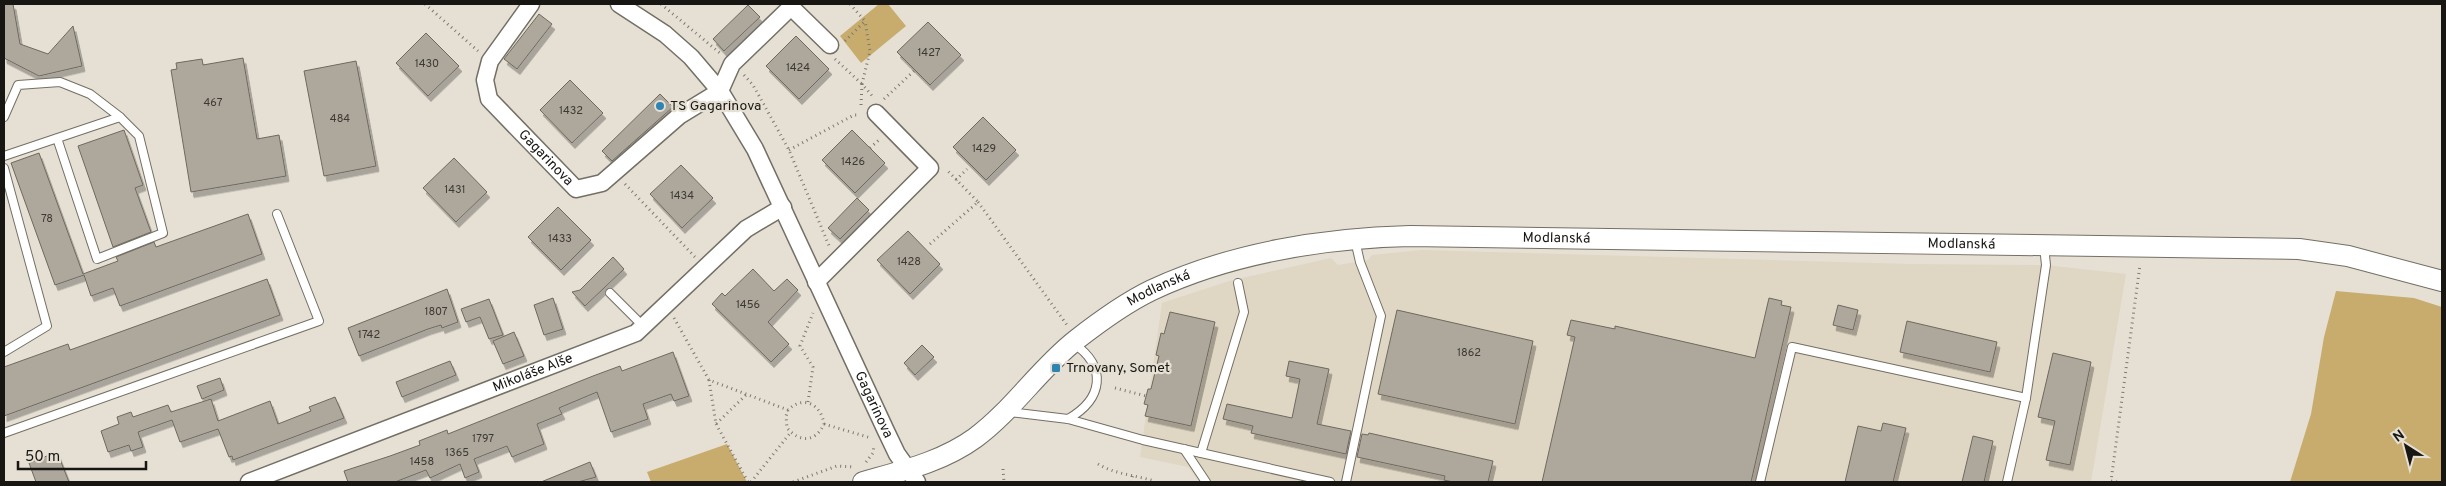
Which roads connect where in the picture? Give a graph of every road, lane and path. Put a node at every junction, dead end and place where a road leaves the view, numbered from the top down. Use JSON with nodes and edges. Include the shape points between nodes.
{"nodes":[{"id":1,"x":424,"y":4,"type":"edge"},
{"id":2,"x":531,"y":4,"type":"edge"},
{"id":3,"x":619,"y":4,"type":"edge"},
{"id":4,"x":660,"y":4,"type":"edge"},
{"id":5,"x":850,"y":4,"type":"edge"},
{"id":6,"x":793,"y":5,"type":"edge"},
{"id":7,"x":865,"y":21,"type":"junction"},
{"id":8,"x":834,"y":48,"type":"junction"},
{"id":9,"x":490,"y":61,"type":"junction"},
{"id":10,"x":732,"y":64,"type":"junction"},
{"id":11,"x":915,"y":70,"type":"dead end"},
{"id":12,"x":862,"y":84,"type":"junction"},
{"id":13,"x":720,"y":91,"type":"junction"},
{"id":14,"x":867,"y":114,"type":"junction"},
{"id":15,"x":4,"y":117,"type":"edge"},
{"id":16,"x":120,"y":117,"type":"junction"},
{"id":17,"x":56,"y":138,"type":"junction"},
{"id":18,"x":789,"y":150,"type":"junction"},
{"id":19,"x":4,"y":156,"type":"edge"},
{"id":20,"x":4,"y":168,"type":"edge"},
{"id":21,"x":930,"y":168,"type":"junction"},
{"id":22,"x":967,"y":169,"type":"dead end"},
{"id":23,"x":614,"y":172,"type":"junction"},
{"id":24,"x":956,"y":180,"type":"junction"},
{"id":25,"x":978,"y":202,"type":"junction"},
{"id":26,"x":783,"y":207,"type":"junction"},
{"id":27,"x":277,"y":214,"type":"dead end"},
{"id":28,"x":1354,"y":238,"type":"junction"},
{"id":29,"x":930,"y":244,"type":"dead end"},
{"id":30,"x":2044,"y":246,"type":"junction"},
{"id":31,"x":2143,"y":247,"type":"junction"},
{"id":32,"x":836,"y":262,"type":"junction"},
{"id":33,"x":706,"y":268,"type":"junction"},
{"id":34,"x":2442,"y":281,"type":"edge"},
{"id":35,"x":816,"y":282,"type":"junction"},
{"id":36,"x":1238,"y":283,"type":"dead end"},
{"id":37,"x":610,"y":292,"type":"dead end"},
{"id":38,"x":666,"y":305,"type":"junction"},
{"id":39,"x":827,"y":305,"type":"junction"},
{"id":40,"x":643,"y":326,"type":"junction"},
{"id":41,"x":1074,"y":341,"type":"junction"},
{"id":42,"x":4,"y":352,"type":"edge"},
{"id":43,"x":709,"y":380,"type":"junction"},
{"id":44,"x":1115,"y":388,"type":"dead end"},
{"id":45,"x":748,"y":394,"type":"junction"},
{"id":46,"x":1146,"y":396,"type":"dead end"},
{"id":47,"x":2026,"y":398,"type":"junction"},
{"id":48,"x":808,"y":402,"type":"junction"},
{"id":49,"x":788,"y":410,"type":"junction"},
{"id":50,"x":1004,"y":412,"type":"junction"},
{"id":51,"x":1068,"y":419,"type":"junction"},
{"id":52,"x":716,"y":424,"type":"junction"},
{"id":53,"x":824,"y":424,"type":"junction"},
{"id":54,"x":791,"y":432,"type":"junction"},
{"id":55,"x":4,"y":434,"type":"edge"},
{"id":56,"x":879,"y":434,"type":"junction"},
{"id":57,"x":1184,"y":449,"type":"junction"},
{"id":58,"x":1202,"y":453,"type":"junction"},
{"id":59,"x":1098,"y":464,"type":"dead end"},
{"id":60,"x":1003,"y":469,"type":"dead end"},
{"id":61,"x":1133,"y":474,"type":"junction"},
{"id":62,"x":913,"y":476,"type":"edge"},
{"id":63,"x":276,"y":477,"type":"edge"},
{"id":64,"x":1154,"y":481,"type":"dead end"},
{"id":65,"x":249,"y":482,"type":"edge"},
{"id":66,"x":749,"y":482,"type":"edge"},
{"id":67,"x":793,"y":482,"type":"edge"},
{"id":68,"x":863,"y":482,"type":"edge"},
{"id":69,"x":1004,"y":482,"type":"edge"},
{"id":70,"x":1131,"y":482,"type":"edge"},
{"id":71,"x":1206,"y":482,"type":"edge"},
{"id":72,"x":1330,"y":482,"type":"edge"},
{"id":73,"x":1346,"y":482,"type":"edge"},
{"id":74,"x":1760,"y":482,"type":"edge"},
{"id":75,"x":2007,"y":482,"type":"edge"},
{"id":76,"x":2117,"y":482,"type":"edge"}],
"edges":[{"from":1,"to":9,"type":"path"},
{"from":2,"to":9,"type":"street","name":"Gagarinova"},
{"from":3,"to":13,"type":"street","name":"Gagarinova","via":[[665,34],[691,57]]},
{"from":4,"to":10,"type":"path","via":[[698,32]]},
{"from":5,"to":7,"type":"path"},
{"from":6,"to":8,"type":"street"},
{"from":6,"to":10,"type":"street"},
{"from":7,"to":8,"type":"path"},
{"from":7,"to":12,"type":"path","via":[[870,50]]},
{"from":8,"to":12,"type":"path"},
{"from":9,"to":23,"type":"street","name":"Gagarinova","via":[[485,80],[490,100],[576,189],[602,183]]},
{"from":10,"to":13,"type":"street"},
{"from":10,"to":18,"type":"path","via":[[754,85]]},
{"from":11,"to":12,"type":"path","via":[[880,103]]},
{"from":12,"to":14,"type":"path"},
{"from":13,"to":23,"type":"street","name":"Gagarinova","via":[[679,116]]},
{"from":13,"to":26,"type":"street","name":"Gagarinova","via":[[755,149]]},
{"from":14,"to":18,"type":"path","via":[[854,116]]},
{"from":14,"to":21,"type":"street"},
{"from":15,"to":16,"type":"lane","via":[[18,85],[60,82],[90,94]]},
{"from":16,"to":17,"type":"lane"},
{"from":16,"to":17,"type":"lane","via":[[139,136],[164,233],[98,259]]},
{"from":17,"to":19,"type":"lane"},
{"from":18,"to":32,"type":"path"},
{"from":20,"to":42,"type":"lane","via":[[47,326]]},
{"from":21,"to":24,"type":"path","via":[[938,162]]},
{"from":21,"to":32,"type":"street"},
{"from":22,"to":24,"type":"path"},
{"from":23,"to":33,"type":"path"},
{"from":24,"to":25,"type":"path"},
{"from":25,"to":29,"type":"path"},
{"from":25,"to":41,"type":"path"},
{"from":26,"to":33,"type":"street","name":"Mikoláše Alše","via":[[746,230]]},
{"from":26,"to":35,"type":"street","name":"Gagarinova"},
{"from":27,"to":55,"type":"lane","via":[[319,320]]},
{"from":28,"to":30,"type":"street","name":"Modlanská","via":[[1410,236]]},
{"from":28,"to":41,"type":"street","name":"Modlanská","via":[[1280,250],[1202,271],[1152,290]]},
{"from":28,"to":73,"type":"lane","via":[[1381,316]]},
{"from":30,"to":31,"type":"street","name":"Modlanská"},
{"from":30,"to":47,"type":"lane","via":[[2046,265]]},
{"from":31,"to":34,"type":"street","name":"Modlanská","via":[[2322,251]]},
{"from":31,"to":76,"type":"path","via":[[2111,482]]},
{"from":32,"to":35,"type":"street"},
{"from":33,"to":38,"type":"street","name":"Mikoláše Alše"},
{"from":35,"to":39,"type":"street","name":"Gagarinova"},
{"from":36,"to":58,"type":"lane","via":[[1244,312]]},
{"from":37,"to":40,"type":"lane"},
{"from":38,"to":40,"type":"street","name":"Mikoláše Alše"},
{"from":38,"to":43,"type":"path"},
{"from":39,"to":48,"type":"path","via":[[812,313],[800,346],[813,367]]},
{"from":39,"to":56,"type":"street","name":"Gagarinova"},
{"from":40,"to":63,"type":"street","name":"Mikoláše Alše","via":[[636,333]]},
{"from":41,"to":50,"type":"street","name":"Modlanská"},
{"from":41,"to":51,"type":"lane","via":[[1091,360],[1097,374],[1097,387],[1091,400]]},
{"from":43,"to":45,"type":"path"},
{"from":43,"to":52,"type":"path"},
{"from":44,"to":46,"type":"path"},
{"from":45,"to":49,"type":"path"},
{"from":45,"to":52,"type":"path"},
{"from":47,"to":74,"type":"lane","via":[[1792,347]]},
{"from":47,"to":75,"type":"lane"},
{"from":48,"to":49,"type":"path"},
{"from":48,"to":53,"type":"path","via":[[817,408]]},
{"from":49,"to":54,"type":"path","via":[[786,422]]},
{"from":50,"to":51,"type":"lane"},
{"from":50,"to":62,"type":"street","name":"Modlanská","via":[[975,438],[931,462]]},
{"from":51,"to":57,"type":"lane"},
{"from":52,"to":66,"type":"path"},
{"from":53,"to":54,"type":"path","via":[[818,435],[811,438],[798,438]]},
{"from":53,"to":56,"type":"path","via":[[868,438]]},
{"from":54,"to":66,"type":"path"},
{"from":56,"to":62,"type":"street","name":"Gagarinova"},
{"from":56,"to":67,"type":"path","via":[[873,453],[860,467],[837,466]]},
{"from":57,"to":58,"type":"lane"},
{"from":57,"to":71,"type":"lane"},
{"from":58,"to":72,"type":"lane"},
{"from":59,"to":61,"type":"path","via":[[1109,471]]},
{"from":60,"to":69,"type":"path"},
{"from":61,"to":64,"type":"path"},
{"from":61,"to":70,"type":"path"},
{"from":62,"to":68,"type":"street","name":"Modlanská"},
{"from":63,"to":65,"type":"street","name":"Mikoláše Alše"}]}
